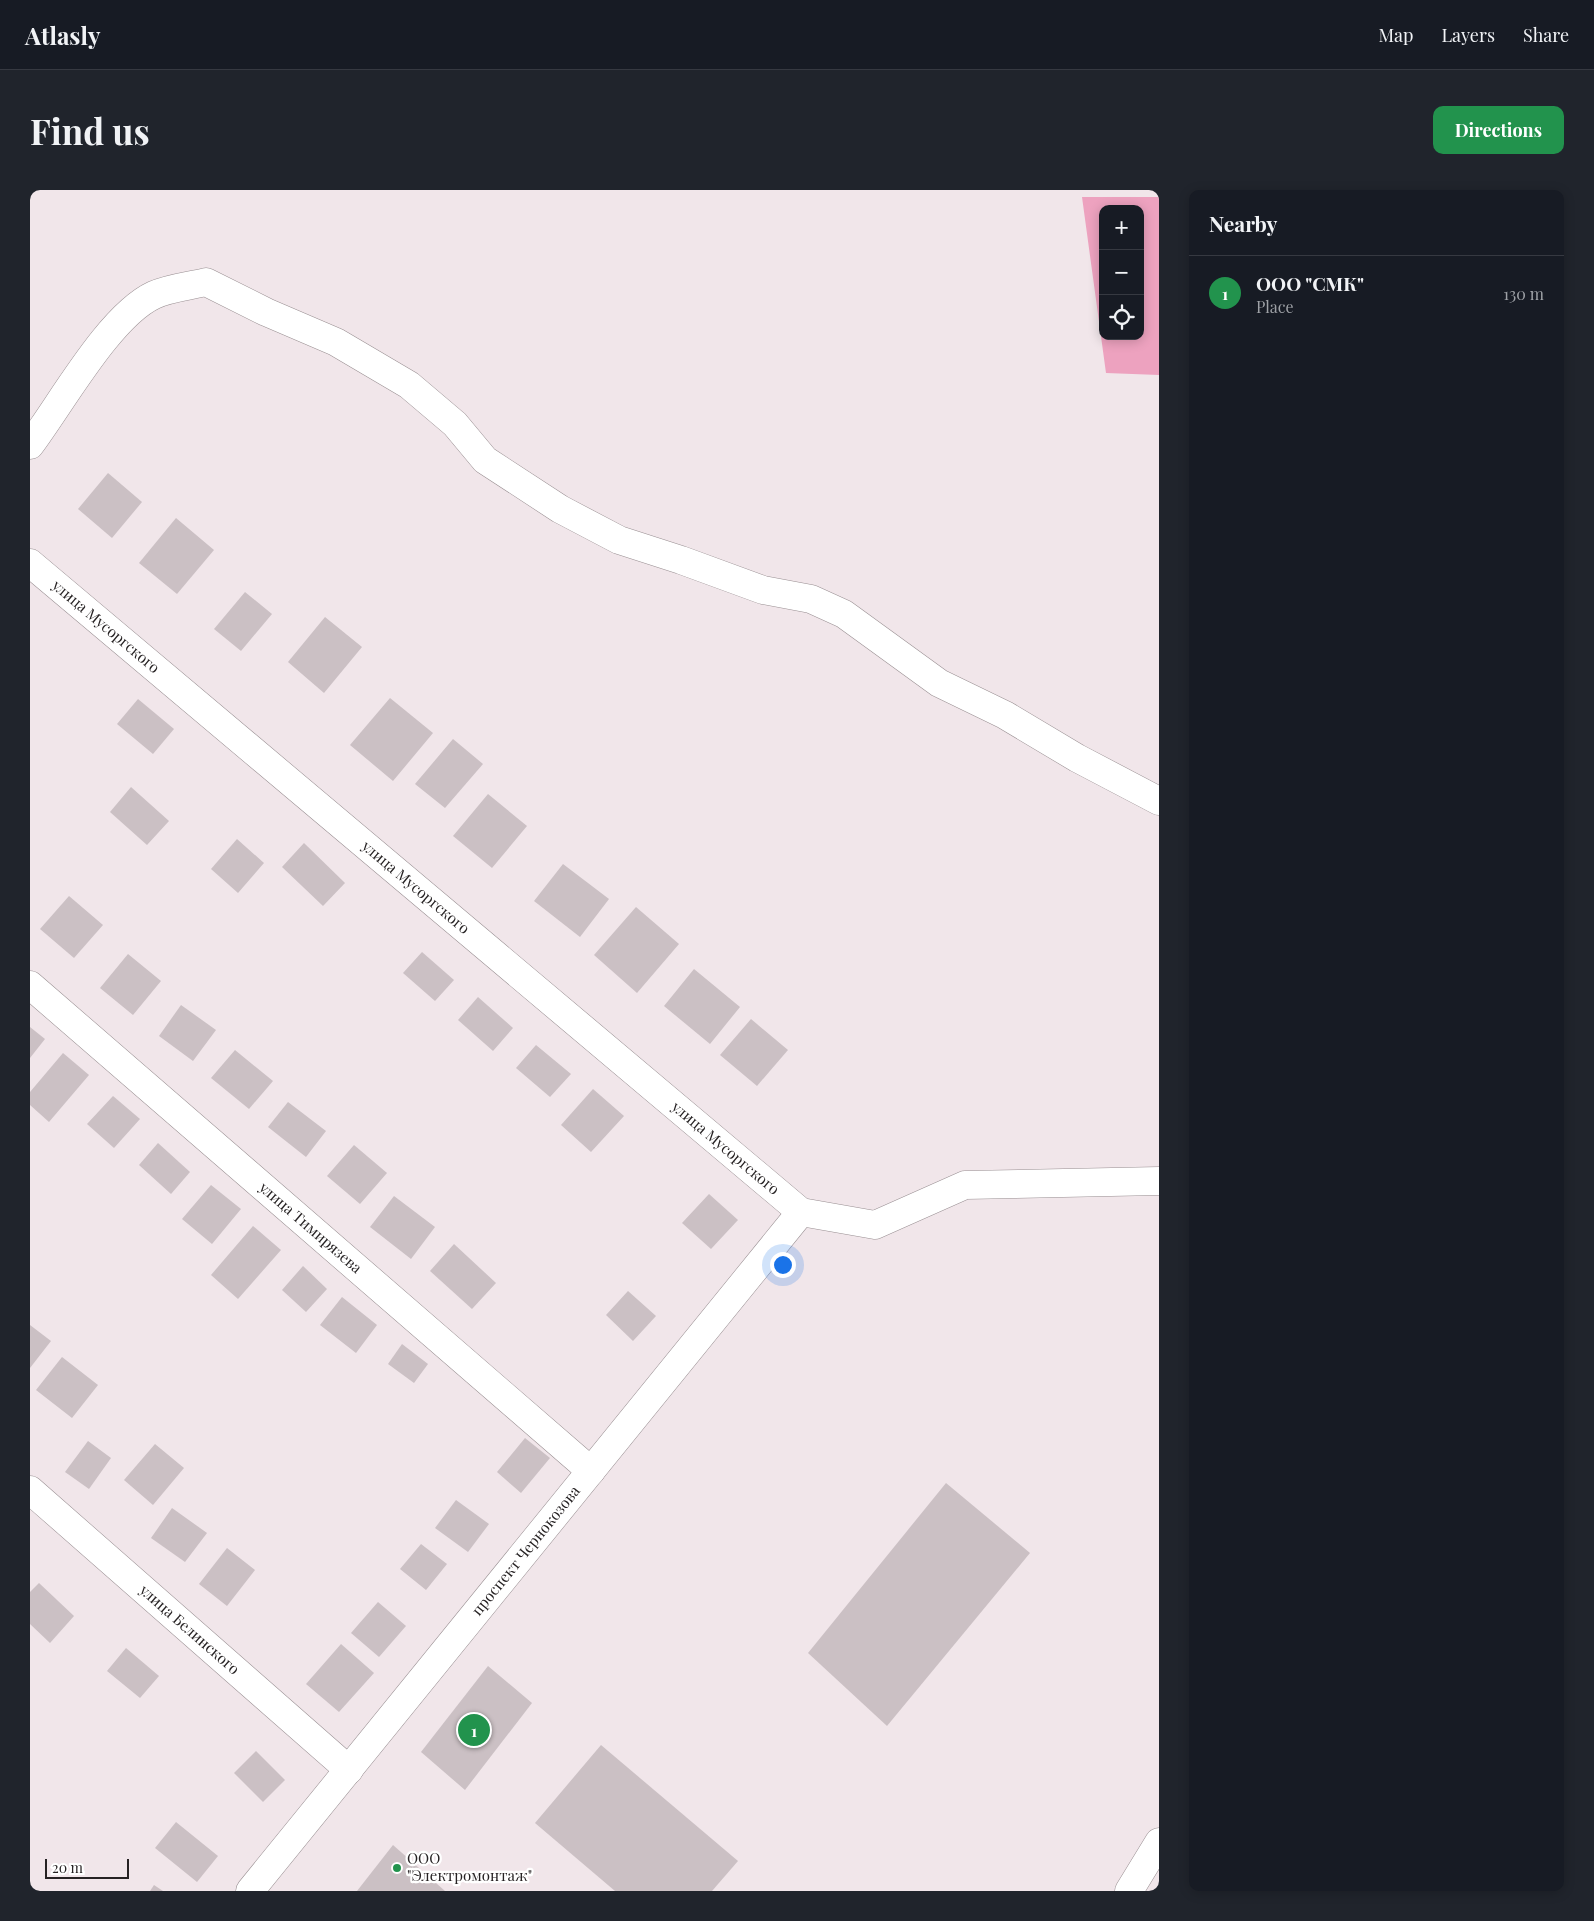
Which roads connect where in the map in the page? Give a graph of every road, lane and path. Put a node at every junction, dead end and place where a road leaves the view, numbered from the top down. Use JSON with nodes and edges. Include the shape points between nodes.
{"nodes":[{"id":1,"x":30,"y":445,"type":"edge"},
{"id":2,"x":30,"y":563,"type":"edge"},
{"id":3,"x":1159,"y":801,"type":"edge"},
{"id":4,"x":30,"y":985,"type":"edge"},
{"id":5,"x":1159,"y":1181,"type":"edge"},
{"id":6,"x":802,"y":1212,"type":"junction"},
{"id":7,"x":592,"y":1471,"type":"junction"},
{"id":8,"x":30,"y":1490,"type":"edge"},
{"id":9,"x":349,"y":1770,"type":"junction"},
{"id":10,"x":1159,"y":1842,"type":"edge"},
{"id":11,"x":250,"y":1891,"type":"edge"},
{"id":12,"x":1129,"y":1891,"type":"edge"}],
"edges":[{"from":1,"to":3,"type":"street","via":[[80,372],[125,316],[154,295],[206,282],[336,342],[409,384],[455,424],[485,460],[560,509],[619,540],[763,590],[811,599],[844,614],[939,683],[1005,715]]},
{"from":2,"to":6,"type":"street","name":"улица Мусоргского"},
{"from":4,"to":7,"type":"street","name":"улица Тимирязева"},
{"from":5,"to":6,"type":"street","via":[[966,1185],[875,1225]]},
{"from":6,"to":7,"type":"street","name":"проспект Чернокозова"},
{"from":7,"to":9,"type":"street","name":"проспект Чернокозова"},
{"from":8,"to":9,"type":"street","name":"улица Белинского"},
{"from":9,"to":11,"type":"street","name":"проспект Чернокозова"},
{"from":10,"to":12,"type":"street"}]}
